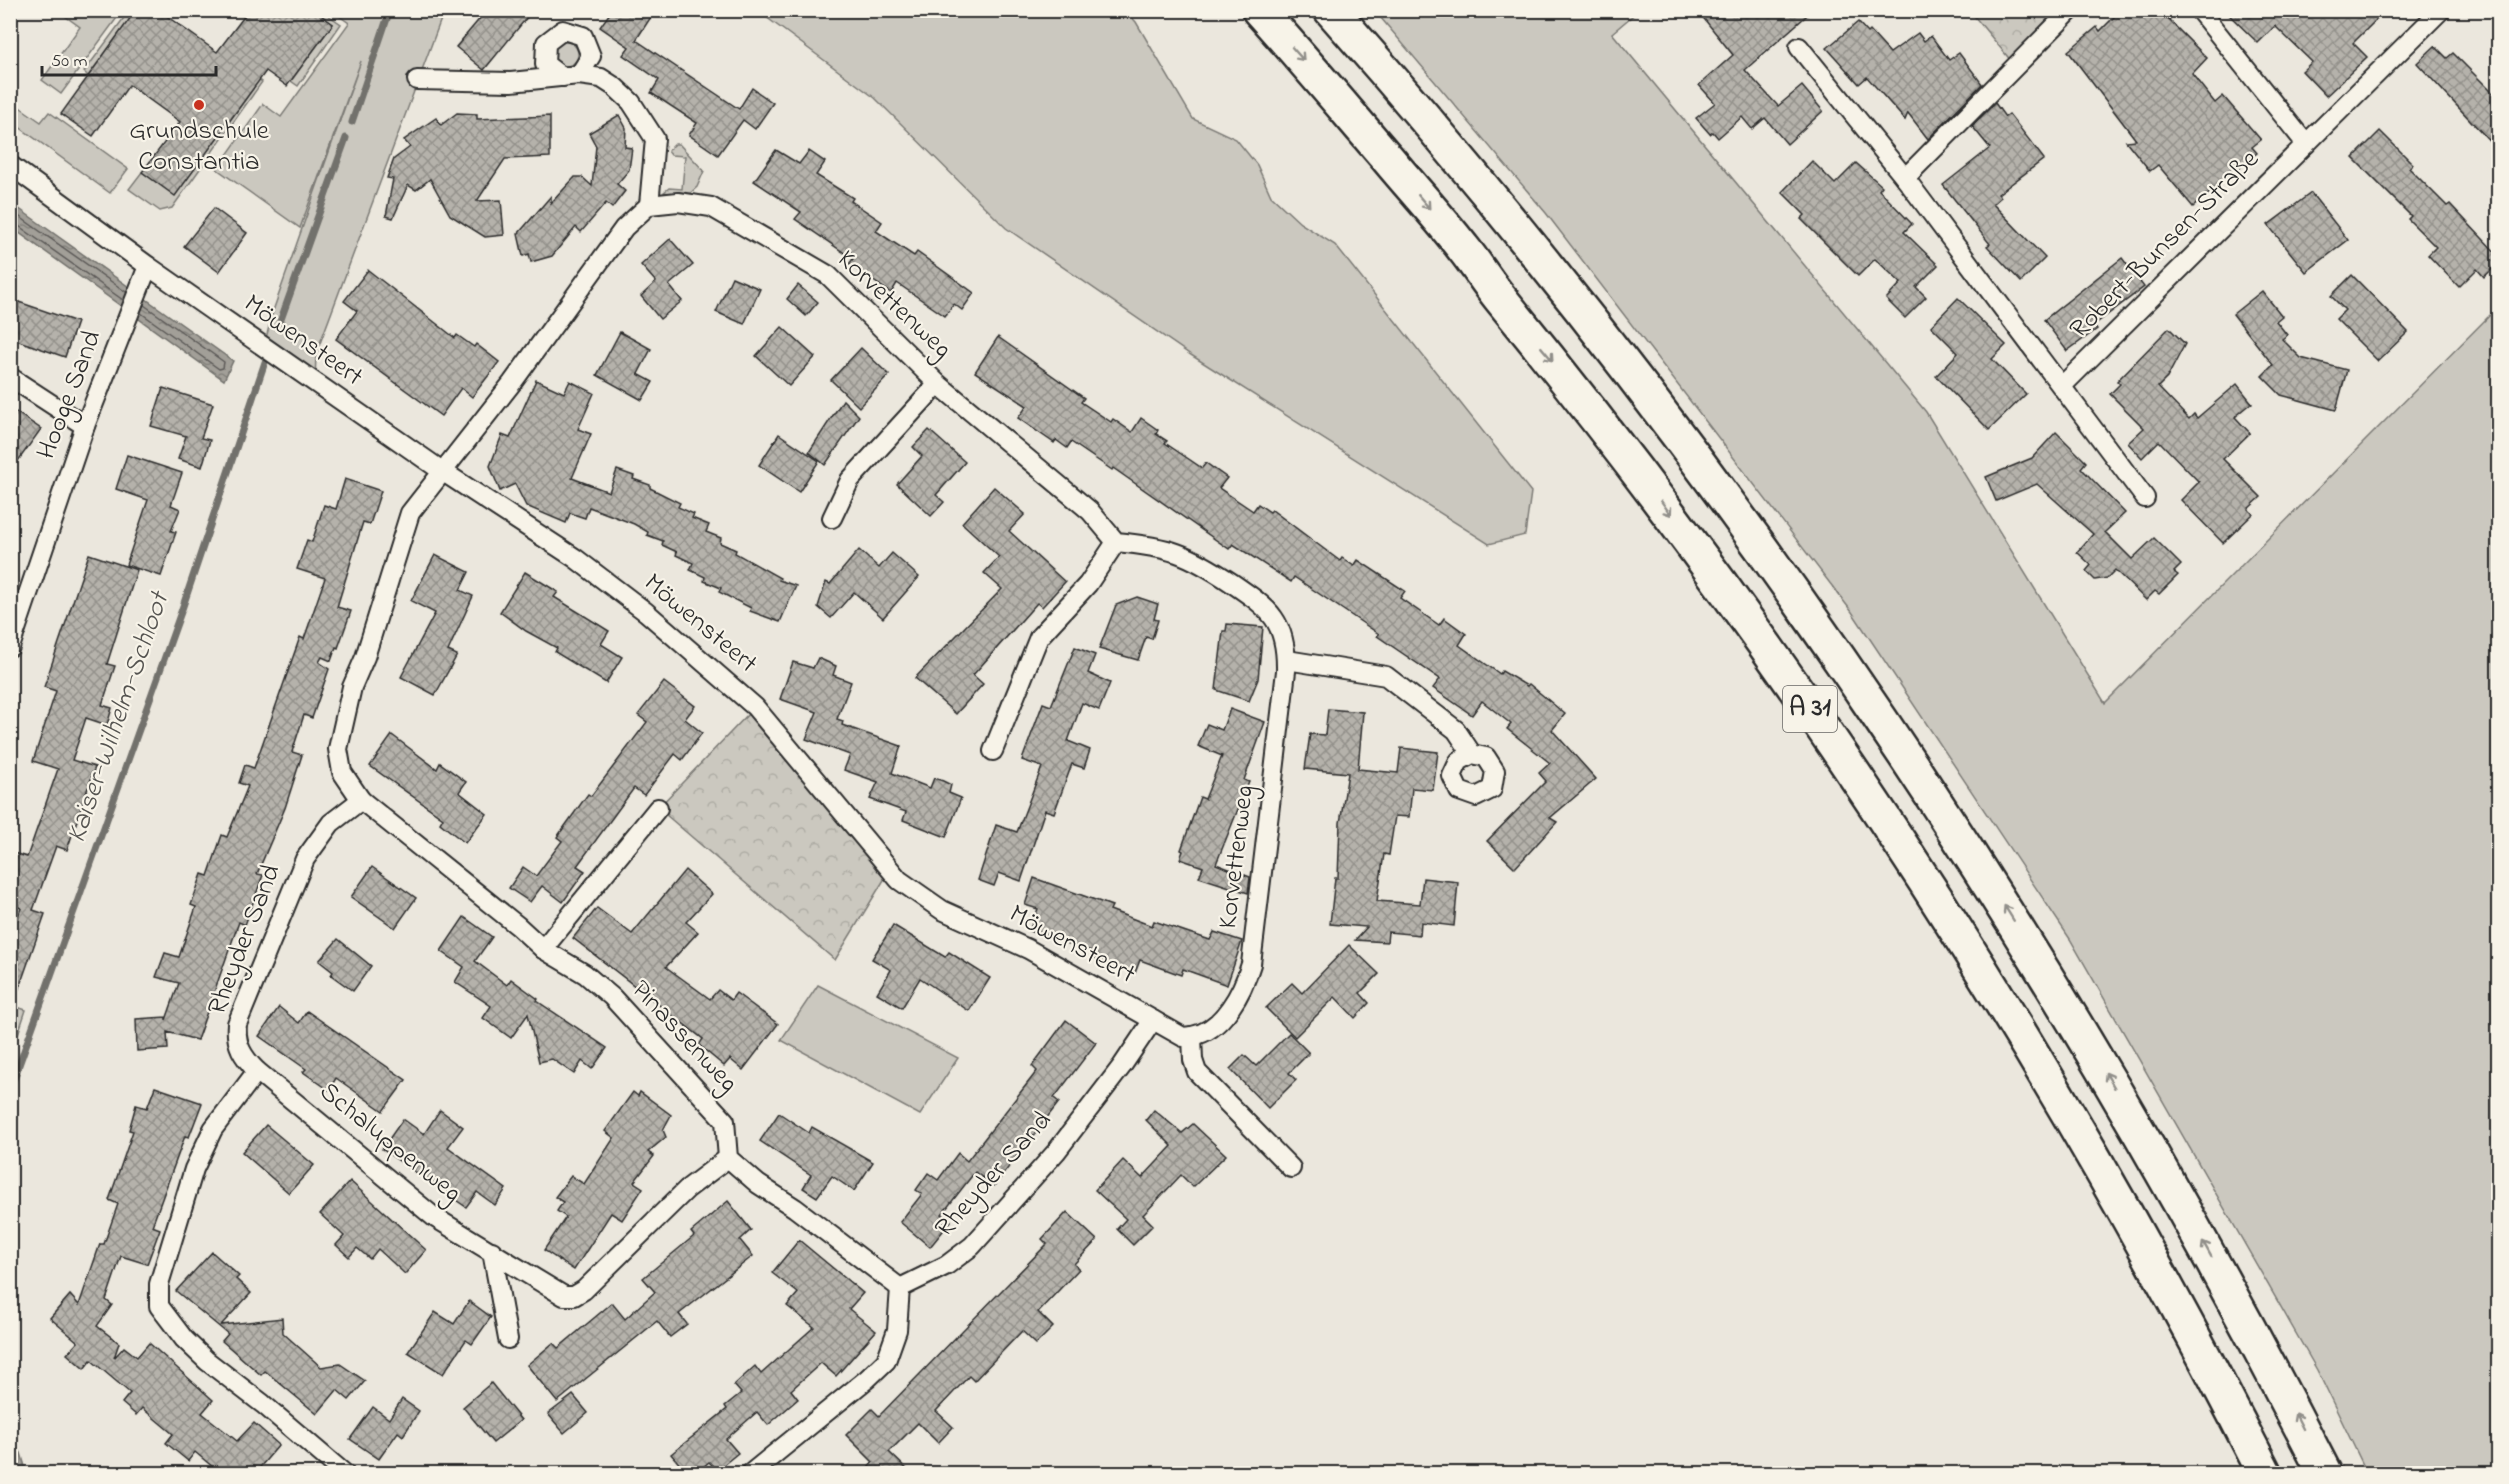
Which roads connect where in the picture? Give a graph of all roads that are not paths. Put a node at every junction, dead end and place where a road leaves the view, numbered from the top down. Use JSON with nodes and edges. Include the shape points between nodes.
{"nodes":[{"id":1,"x":1258,"y":10,"type":"edge"},
{"id":2,"x":1331,"y":10,"type":"edge"},
{"id":3,"x":2072,"y":10,"type":"edge"},
{"id":4,"x":2199,"y":10,"type":"edge"},
{"id":5,"x":2441,"y":10,"type":"edge"},
{"id":6,"x":1800,"y":47,"type":"dead end"},
{"id":7,"x":417,"y":80,"type":"dead end"},
{"id":8,"x":2306,"y":144,"type":"junction"},
{"id":9,"x":10,"y":165,"type":"edge"},
{"id":10,"x":1905,"y":178,"type":"junction"},
{"id":11,"x":649,"y":205,"type":"junction"},
{"id":12,"x":148,"y":266,"type":"junction"},
{"id":13,"x":10,"y":377,"type":"edge"},
{"id":14,"x":938,"y":384,"type":"junction"},
{"id":15,"x":2063,"y":385,"type":"junction"},
{"id":16,"x":85,"y":426,"type":"junction"},
{"id":17,"x":442,"y":471,"type":"junction"},
{"id":18,"x":2145,"y":498,"type":"dead end"},
{"id":19,"x":832,"y":518,"type":"dead end"},
{"id":20,"x":1116,"y":542,"type":"junction"},
{"id":21,"x":10,"y":647,"type":"edge"},
{"id":22,"x":1287,"y":660,"type":"junction"},
{"id":23,"x":993,"y":751,"type":"dead end"},
{"id":24,"x":1472,"y":754,"type":"dead end"},
{"id":25,"x":361,"y":800,"type":"junction"},
{"id":26,"x":658,"y":808,"type":"dead end"},
{"id":27,"x":543,"y":949,"type":"junction"},
{"id":28,"x":1153,"y":1020,"type":"junction"},
{"id":29,"x":1192,"y":1036,"type":"junction"},
{"id":30,"x":257,"y":1071,"type":"junction"},
{"id":31,"x":728,"y":1158,"type":"junction"},
{"id":32,"x":1291,"y":1168,"type":"dead end"},
{"id":33,"x":492,"y":1251,"type":"junction"},
{"id":34,"x":900,"y":1288,"type":"junction"},
{"id":35,"x":508,"y":1339,"type":"dead end"},
{"id":36,"x":345,"y":1473,"type":"edge"},
{"id":37,"x":750,"y":1473,"type":"edge"},
{"id":38,"x":2265,"y":1473,"type":"edge"},
{"id":39,"x":2325,"y":1473,"type":"edge"}],
"edges":[{"from":1,"to":38,"type":"highway","number":"A 31","one_way":true,"via":[[1463,248],[1578,391],[1797,690],[2010,1017],[2134,1228]]},
{"from":39,"to":2,"type":"highway","number":"A 31","one_way":true,"via":[[2227,1286],[2071,1012],[1864,691],[1607,341]]},
{"from":3,"to":10,"type":"street"},
{"from":4,"to":8,"type":"street"},
{"from":5,"to":8,"type":"street","name":"Robert-Bunsen-Straße"},
{"from":6,"to":10,"type":"street","name":"Robert-Bunsen-Straße"},
{"from":7,"to":11,"type":"street","via":[[511,82],[594,76],[615,87],[631,102],[655,139]]},
{"from":8,"to":15,"type":"street","name":"Robert-Bunsen-Straße"},
{"from":9,"to":12,"type":"street","name":"Möwensteert"},
{"from":10,"to":15,"type":"street","name":"Robert-Bunsen-Straße"},
{"from":11,"to":14,"type":"street","name":"Korvettenweg","via":[[678,202],[711,207],[819,269]]},
{"from":11,"to":17,"type":"street","via":[[624,228],[512,383]]},
{"from":12,"to":16,"type":"street","name":"Hooge Sand"},
{"from":12,"to":17,"type":"street","name":"Möwensteert"},
{"from":13,"to":16,"type":"street"},
{"from":14,"to":19,"type":"street","name":"Korvettenweg","via":[[850,480]]},
{"from":14,"to":20,"type":"street","name":"Korvettenweg","via":[[1090,511]]},
{"from":15,"to":18,"type":"street","name":"Robert-Bunsen-Straße"},
{"from":16,"to":21,"type":"street","name":"Hooge Sand"},
{"from":17,"to":25,"type":"street","via":[[404,526],[352,687],[338,749],[342,772]]},
{"from":17,"to":28,"type":"street","name":"Möwensteert","via":[[575,558],[708,664],[765,718],[899,880],[942,910],[1028,949]]},
{"from":20,"to":22,"type":"street","name":"Korvettenweg","via":[[1190,556],[1263,603],[1277,622]]},
{"from":20,"to":23,"type":"street","via":[[1088,584],[1039,637]]},
{"from":22,"to":24,"type":"street","via":[[1386,676],[1456,730]]},
{"from":22,"to":29,"type":"street","name":"Korvettenweg","via":[[1251,964],[1237,998],[1208,1030]]},
{"from":25,"to":27,"type":"street","name":"Pinassenweg"},
{"from":25,"to":30,"type":"street","name":"Rheyder Sand","via":[[331,823],[306,859],[240,1014],[236,1040]]},
{"from":26,"to":27,"type":"street"},
{"from":27,"to":31,"type":"street","name":"Pinassenweg","via":[[585,974],[642,1028],[725,1121]]},
{"from":28,"to":29,"type":"street","name":"Möwensteert","via":[[1183,1037]]},
{"from":28,"to":34,"type":"street","name":"Rheyder Sand","via":[[1056,1152],[972,1246],[947,1265]]},
{"from":29,"to":32,"type":"street","via":[[1197,1072]]},
{"from":30,"to":33,"type":"street","name":"Schaluppenweg","via":[[434,1217]]},
{"from":30,"to":36,"type":"street","via":[[213,1129],[194,1169],[159,1284],[158,1300],[167,1319],[191,1346]]},
{"from":31,"to":33,"type":"street","name":"Schaluppenweg","via":[[687,1189],[574,1296],[559,1293]]},
{"from":31,"to":34,"type":"street"},
{"from":33,"to":35,"type":"street"},
{"from":34,"to":37,"type":"street","via":[[896,1336],[886,1361]]}]}
